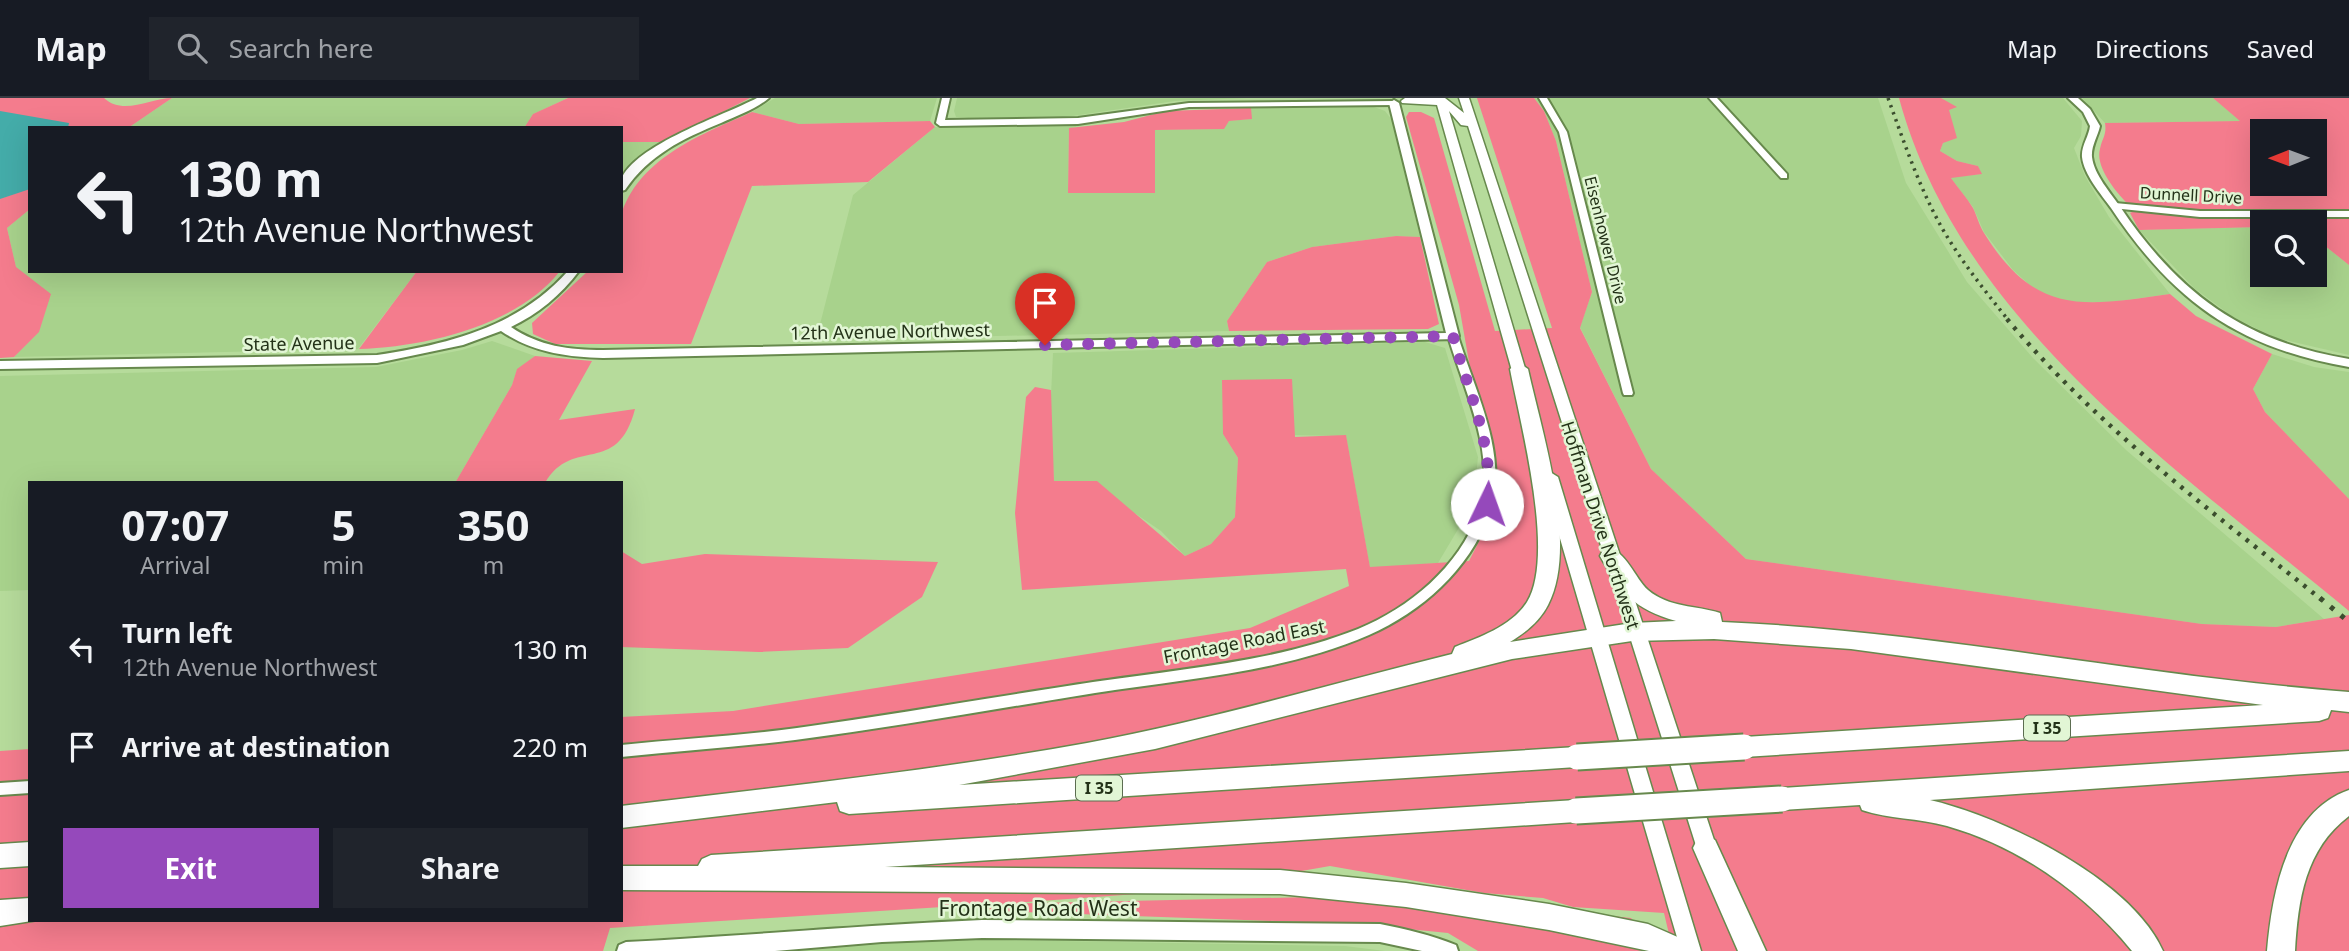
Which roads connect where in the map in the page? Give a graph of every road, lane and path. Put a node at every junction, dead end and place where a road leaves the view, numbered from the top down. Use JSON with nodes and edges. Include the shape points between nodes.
{"nodes":[{"id":1,"x":764,"y":98,"type":"edge"},
{"id":2,"x":946,"y":98,"type":"edge"},
{"id":3,"x":1420,"y":98,"type":"edge"},
{"id":4,"x":1464,"y":98,"type":"edge"},
{"id":5,"x":1543,"y":98,"type":"edge"},
{"id":6,"x":1713,"y":98,"type":"edge"},
{"id":7,"x":2073,"y":98,"type":"edge"},
{"id":8,"x":1440,"y":99,"type":"edge"},
{"id":9,"x":1268,"y":101,"type":"edge"},
{"id":10,"x":1400,"y":102,"type":"junction"},
{"id":11,"x":1449,"y":128,"type":"junction"},
{"id":12,"x":1784,"y":176,"type":"dead end"},
{"id":13,"x":1490,"y":179,"type":"junction"},
{"id":14,"x":623,"y":185,"type":"edge"},
{"id":15,"x":2115,"y":206,"type":"junction"},
{"id":16,"x":2349,"y":214,"type":"edge"},
{"id":17,"x":572,"y":273,"type":"edge"},
{"id":18,"x":502,"y":326,"type":"junction"},
{"id":19,"x":1453,"y":336,"type":"junction"},
{"id":20,"x":2349,"y":363,"type":"edge"},
{"id":21,"x":0,"y":365,"type":"edge"},
{"id":22,"x":1518,"y":369,"type":"junction"},
{"id":23,"x":1628,"y":393,"type":"dead end"},
{"id":24,"x":1611,"y":556,"type":"junction"},
{"id":25,"x":1636,"y":632,"type":"junction"},
{"id":26,"x":1599,"y":637,"type":"junction"},
{"id":27,"x":1851,"y":640,"type":"junction"},
{"id":28,"x":1397,"y":677,"type":"junction"},
{"id":29,"x":2349,"y":702,"type":"edge"},
{"id":30,"x":2349,"y":709,"type":"edge"},
{"id":31,"x":623,"y":751,"type":"edge"},
{"id":32,"x":2349,"y":761,"type":"edge"},
{"id":33,"x":28,"y":787,"type":"edge"},
{"id":34,"x":0,"y":789,"type":"edge"},
{"id":35,"x":1782,"y":799,"type":"junction"},
{"id":36,"x":2349,"y":801,"type":"edge"},
{"id":37,"x":623,"y":817,"type":"edge"},
{"id":38,"x":623,"y":817,"type":"edge"},
{"id":39,"x":1706,"y":848,"type":"junction"},
{"id":40,"x":28,"y":855,"type":"edge"},
{"id":41,"x":0,"y":856,"type":"edge"},
{"id":42,"x":623,"y":876,"type":"edge"},
{"id":43,"x":623,"y":876,"type":"edge"},
{"id":44,"x":28,"y":911,"type":"edge"},
{"id":45,"x":0,"y":914,"type":"edge"},
{"id":46,"x":626,"y":951,"type":"edge"},
{"id":47,"x":1449,"y":951,"type":"edge"},
{"id":48,"x":1679,"y":951,"type":"edge"},
{"id":49,"x":1691,"y":951,"type":"edge"},
{"id":50,"x":1739,"y":951,"type":"edge"},
{"id":51,"x":1752,"y":951,"type":"edge"},
{"id":52,"x":2149,"y":951,"type":"edge"},
{"id":53,"x":2281,"y":951,"type":"edge"}],
"edges":[{"from":1,"to":14,"type":"street","via":[[656,151]]},
{"from":2,"to":9,"type":"street","via":[[940,123],[1078,121],[1168,107]]},
{"from":3,"to":10,"type":"main road"},
{"from":4,"to":13,"type":"main road","name":"Hoffman Drive Northwest"},
{"from":5,"to":23,"type":"street","name":"Eisenhower Drive","via":[[1563,132]]},
{"from":6,"to":12,"type":"street"},
{"from":7,"to":15,"type":"street","via":[[2092,118],[2095,133],[2088,147],[2089,162]]},
{"from":8,"to":10,"type":"main road"},
{"from":8,"to":11,"type":"main road","name":"Hoffman Drive Northwest"},
{"from":8,"to":13,"type":"main road","via":[[1458,108]]},
{"from":9,"to":10,"type":"street"},
{"from":10,"to":11,"type":"main road","via":[[1429,111]]},
{"from":10,"to":19,"type":"street","name":"Frontage Road East"},
{"from":11,"to":22,"type":"main road","name":"Hoffman Drive Northwest"},
{"from":13,"to":24,"type":"main road","name":"Hoffman Drive Northwest"},
{"from":15,"to":16,"type":"street","name":"Dunnell Drive","via":[[2210,214]]},
{"from":15,"to":20,"type":"street","via":[[2145,250],[2208,311],[2278,347]]},
{"from":17,"to":18,"type":"street","name":"State Avenue","via":[[552,295]]},
{"from":18,"to":19,"type":"street","name":"12th Avenue Northwest","via":[[542,349],[603,354]]},
{"from":18,"to":21,"type":"street","name":"State Avenue","via":[[416,353],[377,359]]},
{"from":19,"to":31,"type":"street","name":"Frontage Road East","via":[[1486,450],[1487,504],[1469,544],[1449,573],[1400,614],[1366,632],[1240,665],[795,734]]},
{"from":22,"to":26,"type":"main road","name":"Hoffman Drive Northwest"},
{"from":22,"to":28,"type":"highway","via":[[1546,514],[1549,560],[1543,592],[1525,620],[1505,634]]},
{"from":24,"to":25,"type":"main road","name":"Hoffman Drive Northwest"},
{"from":24,"to":27,"type":"highway","via":[[1627,585],[1661,610]]},
{"from":25,"to":26,"type":"highway"},
{"from":25,"to":27,"type":"highway","via":[[1732,631]]},
{"from":25,"to":39,"type":"main road","name":"Hoffman Drive Northwest"},
{"from":26,"to":28,"type":"highway"},
{"from":26,"to":49,"type":"main road","name":"Hoffman Drive Northwest"},
{"from":27,"to":29,"type":"highway","via":[[2260,695]]},
{"from":28,"to":37,"type":"highway","via":[[1215,725],[1066,756],[903,783]]},
{"from":30,"to":38,"type":"highway","number":"I 35","bridge":true},
{"from":32,"to":35,"type":"highway"},
{"from":33,"to":34,"type":"street"},
{"from":35,"to":42,"type":"highway","bridge":true},
{"from":35,"to":52,"type":"highway","via":[[1882,802],[1997,833],[2092,891]]},
{"from":36,"to":53,"type":"highway","via":[[2320,824],[2297,862],[2283,914]]},
{"from":39,"to":50,"type":"main road","name":"Hoffman Drive Northwest"},
{"from":39,"to":51,"type":"highway"},
{"from":40,"to":41,"type":"highway"},
{"from":43,"to":48,"type":"highway","via":[[1280,882],[1406,895],[1549,918],[1648,937]]},
{"from":44,"to":45,"type":"highway"},
{"from":46,"to":47,"type":"street","name":"Frontage Road West","via":[[882,933],[1018,929],[1380,933]]}]}
